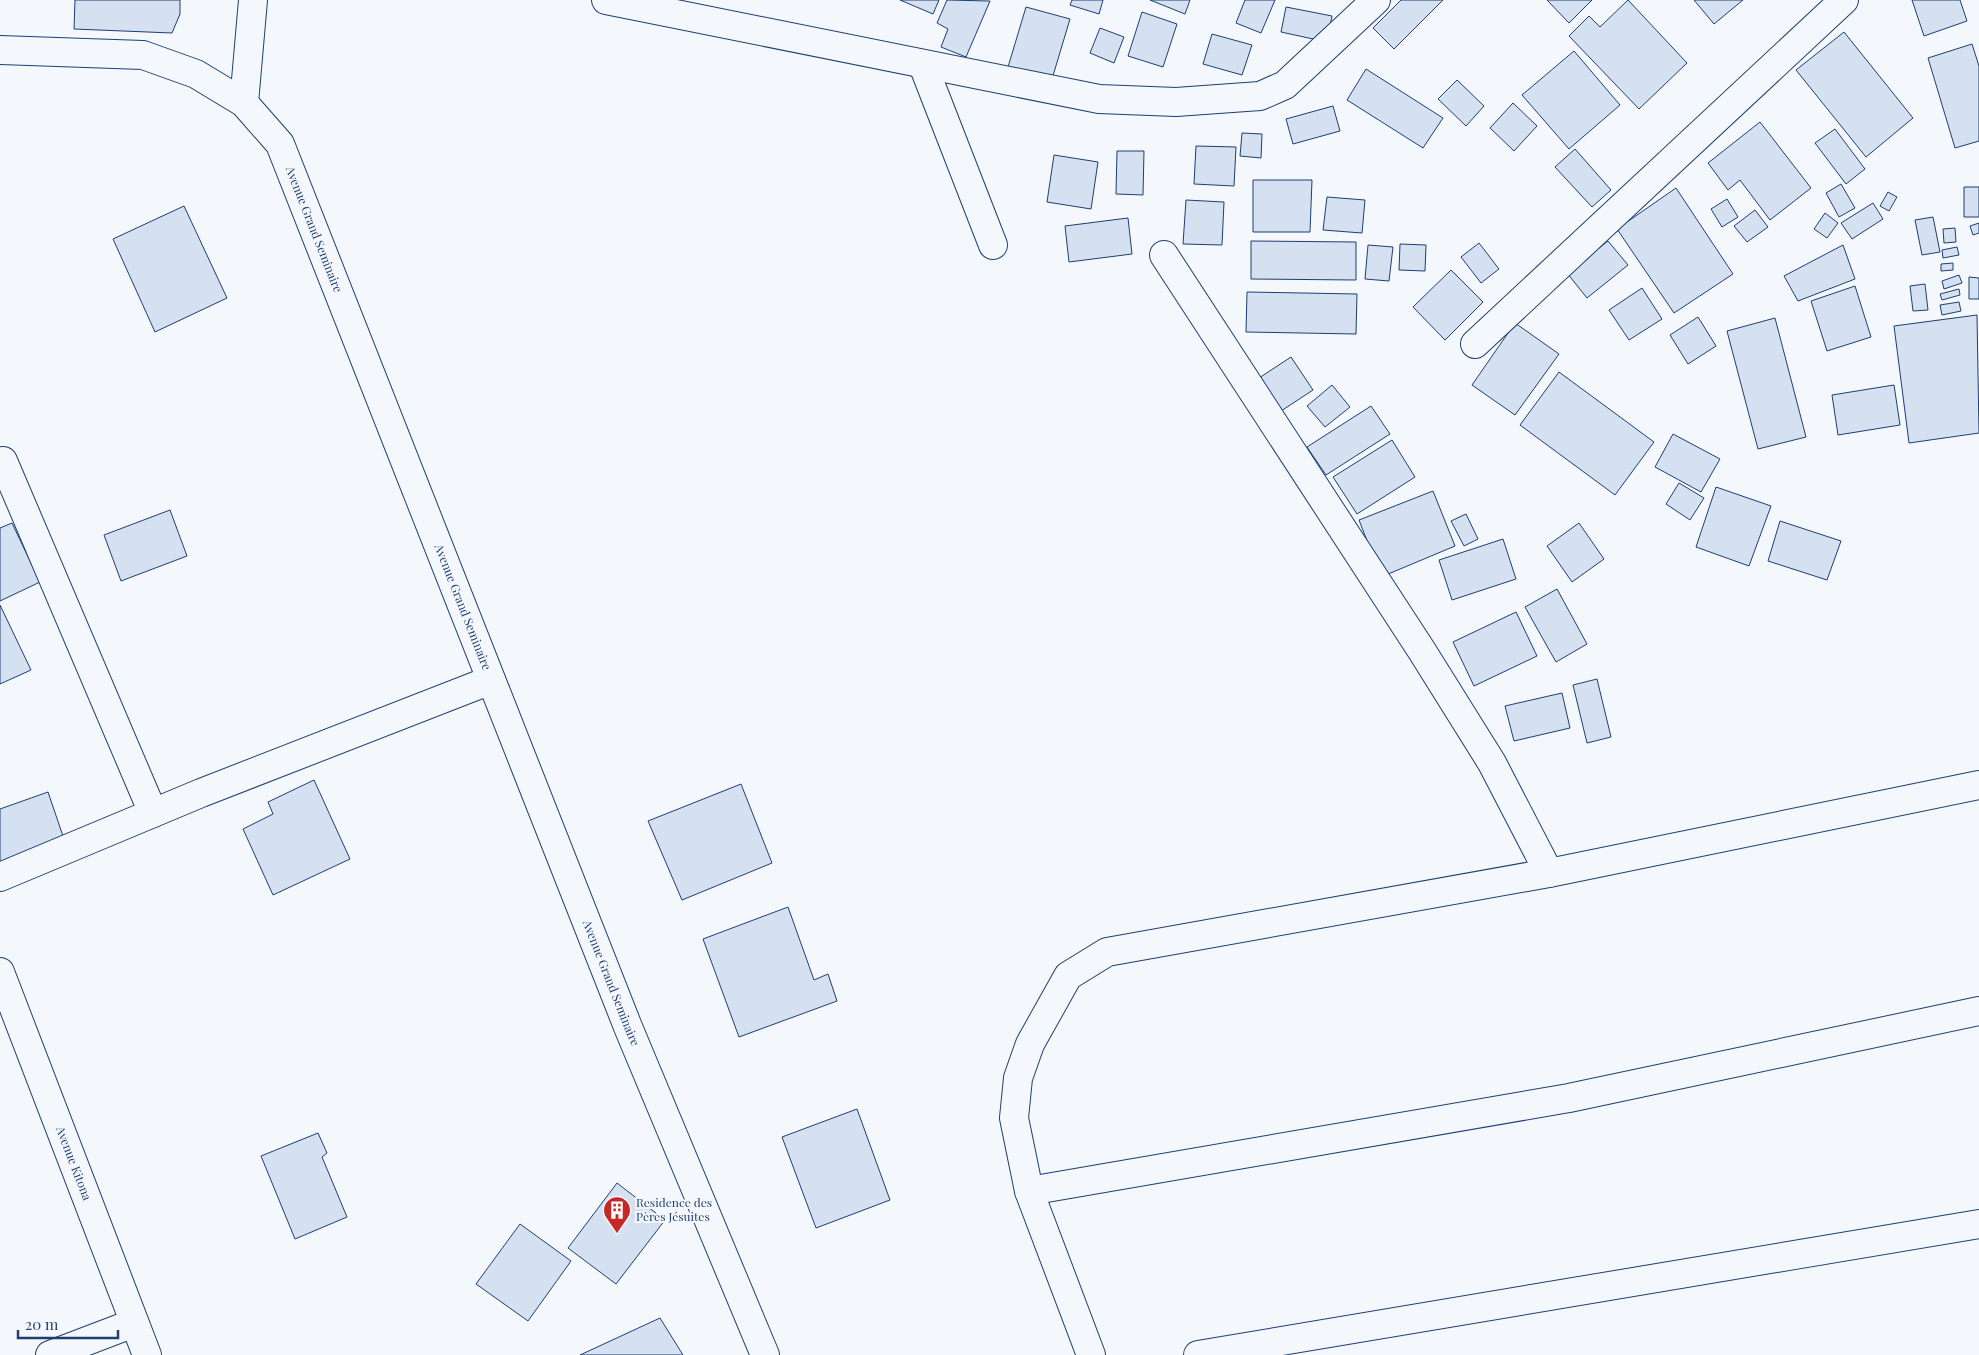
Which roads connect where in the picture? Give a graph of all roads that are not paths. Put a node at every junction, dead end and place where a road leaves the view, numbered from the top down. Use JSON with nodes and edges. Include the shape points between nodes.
{"nodes":[{"id":1,"x":252,"y":0,"type":"edge"},
{"id":2,"x":606,"y":0,"type":"edge"},
{"id":3,"x":1376,"y":0,"type":"edge"},
{"id":4,"x":1844,"y":0,"type":"edge"},
{"id":5,"x":0,"y":50,"type":"edge"},
{"id":6,"x":923,"y":65,"type":"junction"},
{"id":7,"x":244,"y":103,"type":"junction"},
{"id":8,"x":994,"y":245,"type":"dead end"},
{"id":9,"x":1164,"y":255,"type":"dead end"},
{"id":10,"x":1475,"y":344,"type":"dead end"},
{"id":11,"x":3,"y":461,"type":"dead end"},
{"id":12,"x":491,"y":680,"type":"junction"},
{"id":13,"x":1979,"y":785,"type":"edge"},
{"id":14,"x":153,"y":813,"type":"junction"},
{"id":15,"x":1549,"y":873,"type":"junction"},
{"id":16,"x":0,"y":877,"type":"edge"},
{"id":17,"x":0,"y":972,"type":"edge"},
{"id":18,"x":1979,"y":1010,"type":"edge"},
{"id":19,"x":1029,"y":1191,"type":"junction"},
{"id":20,"x":1979,"y":1224,"type":"edge"},
{"id":21,"x":134,"y":1323,"type":"junction"},
{"id":22,"x":50,"y":1355,"type":"edge"},
{"id":23,"x":147,"y":1355,"type":"edge"},
{"id":24,"x":765,"y":1355,"type":"edge"},
{"id":25,"x":1091,"y":1355,"type":"edge"},
{"id":26,"x":1198,"y":1355,"type":"edge"}],
"edges":[{"from":1,"to":7,"type":"street"},
{"from":2,"to":6,"type":"street"},
{"from":3,"to":6,"type":"street","via":[[1285,85],[1260,96],[1176,102],[1099,99]]},
{"from":4,"to":10,"type":"street"},
{"from":5,"to":7,"type":"street","name":"Avenue Grand Seminaire","via":[[143,55],[196,74]]},
{"from":6,"to":8,"type":"street"},
{"from":7,"to":12,"type":"street","name":"Avenue Grand Seminaire","via":[[280,144]]},
{"from":9,"to":15,"type":"street","via":[[1492,763]]},
{"from":11,"to":14,"type":"street"},
{"from":12,"to":14,"type":"street"},
{"from":12,"to":24,"type":"street","name":"Avenue Grand Seminaire","via":[[628,1027]]},
{"from":13,"to":15,"type":"street"},
{"from":14,"to":16,"type":"street"},
{"from":15,"to":19,"type":"street","via":[[1107,952],[1068,976],[1030,1044],[1018,1078],[1014,1118]]},
{"from":17,"to":21,"type":"street","name":"Avenue Kitona"},
{"from":18,"to":19,"type":"street","via":[[1569,1098]]},
{"from":19,"to":25,"type":"street"},
{"from":20,"to":26,"type":"street"},
{"from":21,"to":22,"type":"street"},
{"from":21,"to":23,"type":"street","name":"Avenue Kitona"}]}
